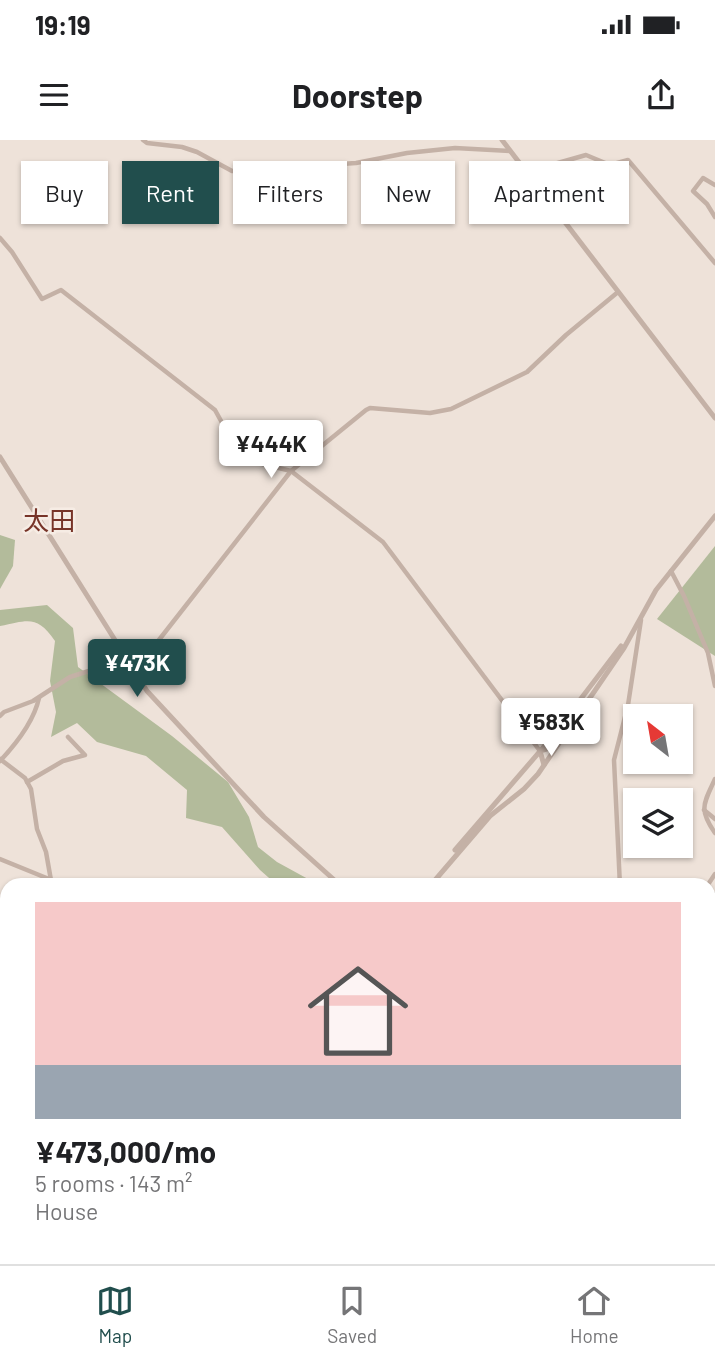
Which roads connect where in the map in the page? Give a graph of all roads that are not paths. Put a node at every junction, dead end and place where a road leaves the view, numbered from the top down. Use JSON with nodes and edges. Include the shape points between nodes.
{"nodes":[{"id":1,"x":143,"y":140,"type":"edge"},
{"id":2,"x":502,"y":140,"type":"edge"},
{"id":3,"x":510,"y":151,"type":"junction"},
{"id":4,"x":518,"y":161,"type":"edge"},
{"id":5,"x":565,"y":161,"type":"edge"},
{"id":6,"x":600,"y":161,"type":"edge"},
{"id":7,"x":629,"y":161,"type":"edge"},
{"id":8,"x":715,"y":185,"type":"edge"},
{"id":9,"x":715,"y":217,"type":"edge"},
{"id":10,"x":566,"y":224,"type":"edge"},
{"id":11,"x":0,"y":238,"type":"edge"},
{"id":12,"x":715,"y":263,"type":"edge"},
{"id":13,"x":618,"y":292,"type":"junction"},
{"id":14,"x":715,"y":418,"type":"edge"},
{"id":15,"x":0,"y":457,"type":"edge"},
{"id":16,"x":291,"y":471,"type":"junction"},
{"id":17,"x":715,"y":516,"type":"edge"},
{"id":18,"x":671,"y":571,"type":"junction"},
{"id":19,"x":642,"y":613,"type":"junction"},
{"id":20,"x":634,"y":629,"type":"junction"},
{"id":21,"x":125,"y":660,"type":"junction"},
{"id":22,"x":715,"y":686,"type":"edge"},
{"id":23,"x":39,"y":697,"type":"junction"},
{"id":24,"x":0,"y":716,"type":"edge"},
{"id":25,"x":68,"y":737,"type":"dead end"},
{"id":26,"x":558,"y":745,"type":"junction"},
{"id":27,"x":540,"y":751,"type":"junction"},
{"id":28,"x":0,"y":760,"type":"edge"},
{"id":29,"x":544,"y":765,"type":"junction"},
{"id":30,"x":715,"y":779,"type":"edge"},
{"id":31,"x":27,"y":782,"type":"junction"},
{"id":32,"x":703,"y":809,"type":"junction"},
{"id":33,"x":715,"y":819,"type":"edge"},
{"id":34,"x":715,"y":833,"type":"edge"},
{"id":35,"x":0,"y":859,"type":"edge"},
{"id":36,"x":442,"y":870,"type":"junction"},
{"id":37,"x":47,"y":878,"type":"edge"},
{"id":38,"x":49,"y":878,"type":"edge"},
{"id":39,"x":332,"y":878,"type":"edge"},
{"id":40,"x":436,"y":878,"type":"edge"},
{"id":41,"x":620,"y":878,"type":"edge"}],
"edges":[{"from":1,"to":3,"type":"street","via":[[197,152],[232,171],[356,163],[454,148]]},
{"from":2,"to":3,"type":"street"},
{"from":3,"to":4,"type":"street"},
{"from":5,"to":6,"type":"street","via":[[586,155]]},
{"from":7,"to":12,"type":"street"},
{"from":8,"to":9,"type":"street","via":[[704,178],[693,191]]},
{"from":10,"to":13,"type":"street"},
{"from":11,"to":16,"type":"street","via":[[42,299],[61,290],[215,410],[242,459]]},
{"from":13,"to":14,"type":"street"},
{"from":13,"to":16,"type":"street","via":[[527,372],[440,413],[370,408]]},
{"from":15,"to":21,"type":"street"},
{"from":16,"to":21,"type":"street","via":[[160,639]]},
{"from":16,"to":27,"type":"street","via":[[386,546]]},
{"from":17,"to":18,"type":"street"},
{"from":18,"to":19,"type":"street"},
{"from":18,"to":22,"type":"street","via":[[708,653]]},
{"from":19,"to":20,"type":"street"},
{"from":19,"to":41,"type":"street","via":[[614,760]]},
{"from":20,"to":26,"type":"street"},
{"from":20,"to":27,"type":"street"},
{"from":21,"to":23,"type":"street","via":[[70,677]]},
{"from":21,"to":39,"type":"street","via":[[147,691],[264,817]]},
{"from":23,"to":24,"type":"street"},
{"from":23,"to":28,"type":"street","via":[[20,737]]},
{"from":25,"to":31,"type":"street","via":[[85,755],[63,761]]},
{"from":26,"to":27,"type":"street"},
{"from":26,"to":29,"type":"street"},
{"from":27,"to":29,"type":"street"},
{"from":27,"to":36,"type":"street"},
{"from":28,"to":31,"type":"street"},
{"from":29,"to":36,"type":"street"},
{"from":30,"to":32,"type":"street"},
{"from":31,"to":38,"type":"street"},
{"from":32,"to":33,"type":"street"},
{"from":32,"to":34,"type":"street"},
{"from":35,"to":37,"type":"street"},
{"from":36,"to":40,"type":"street"}]}
